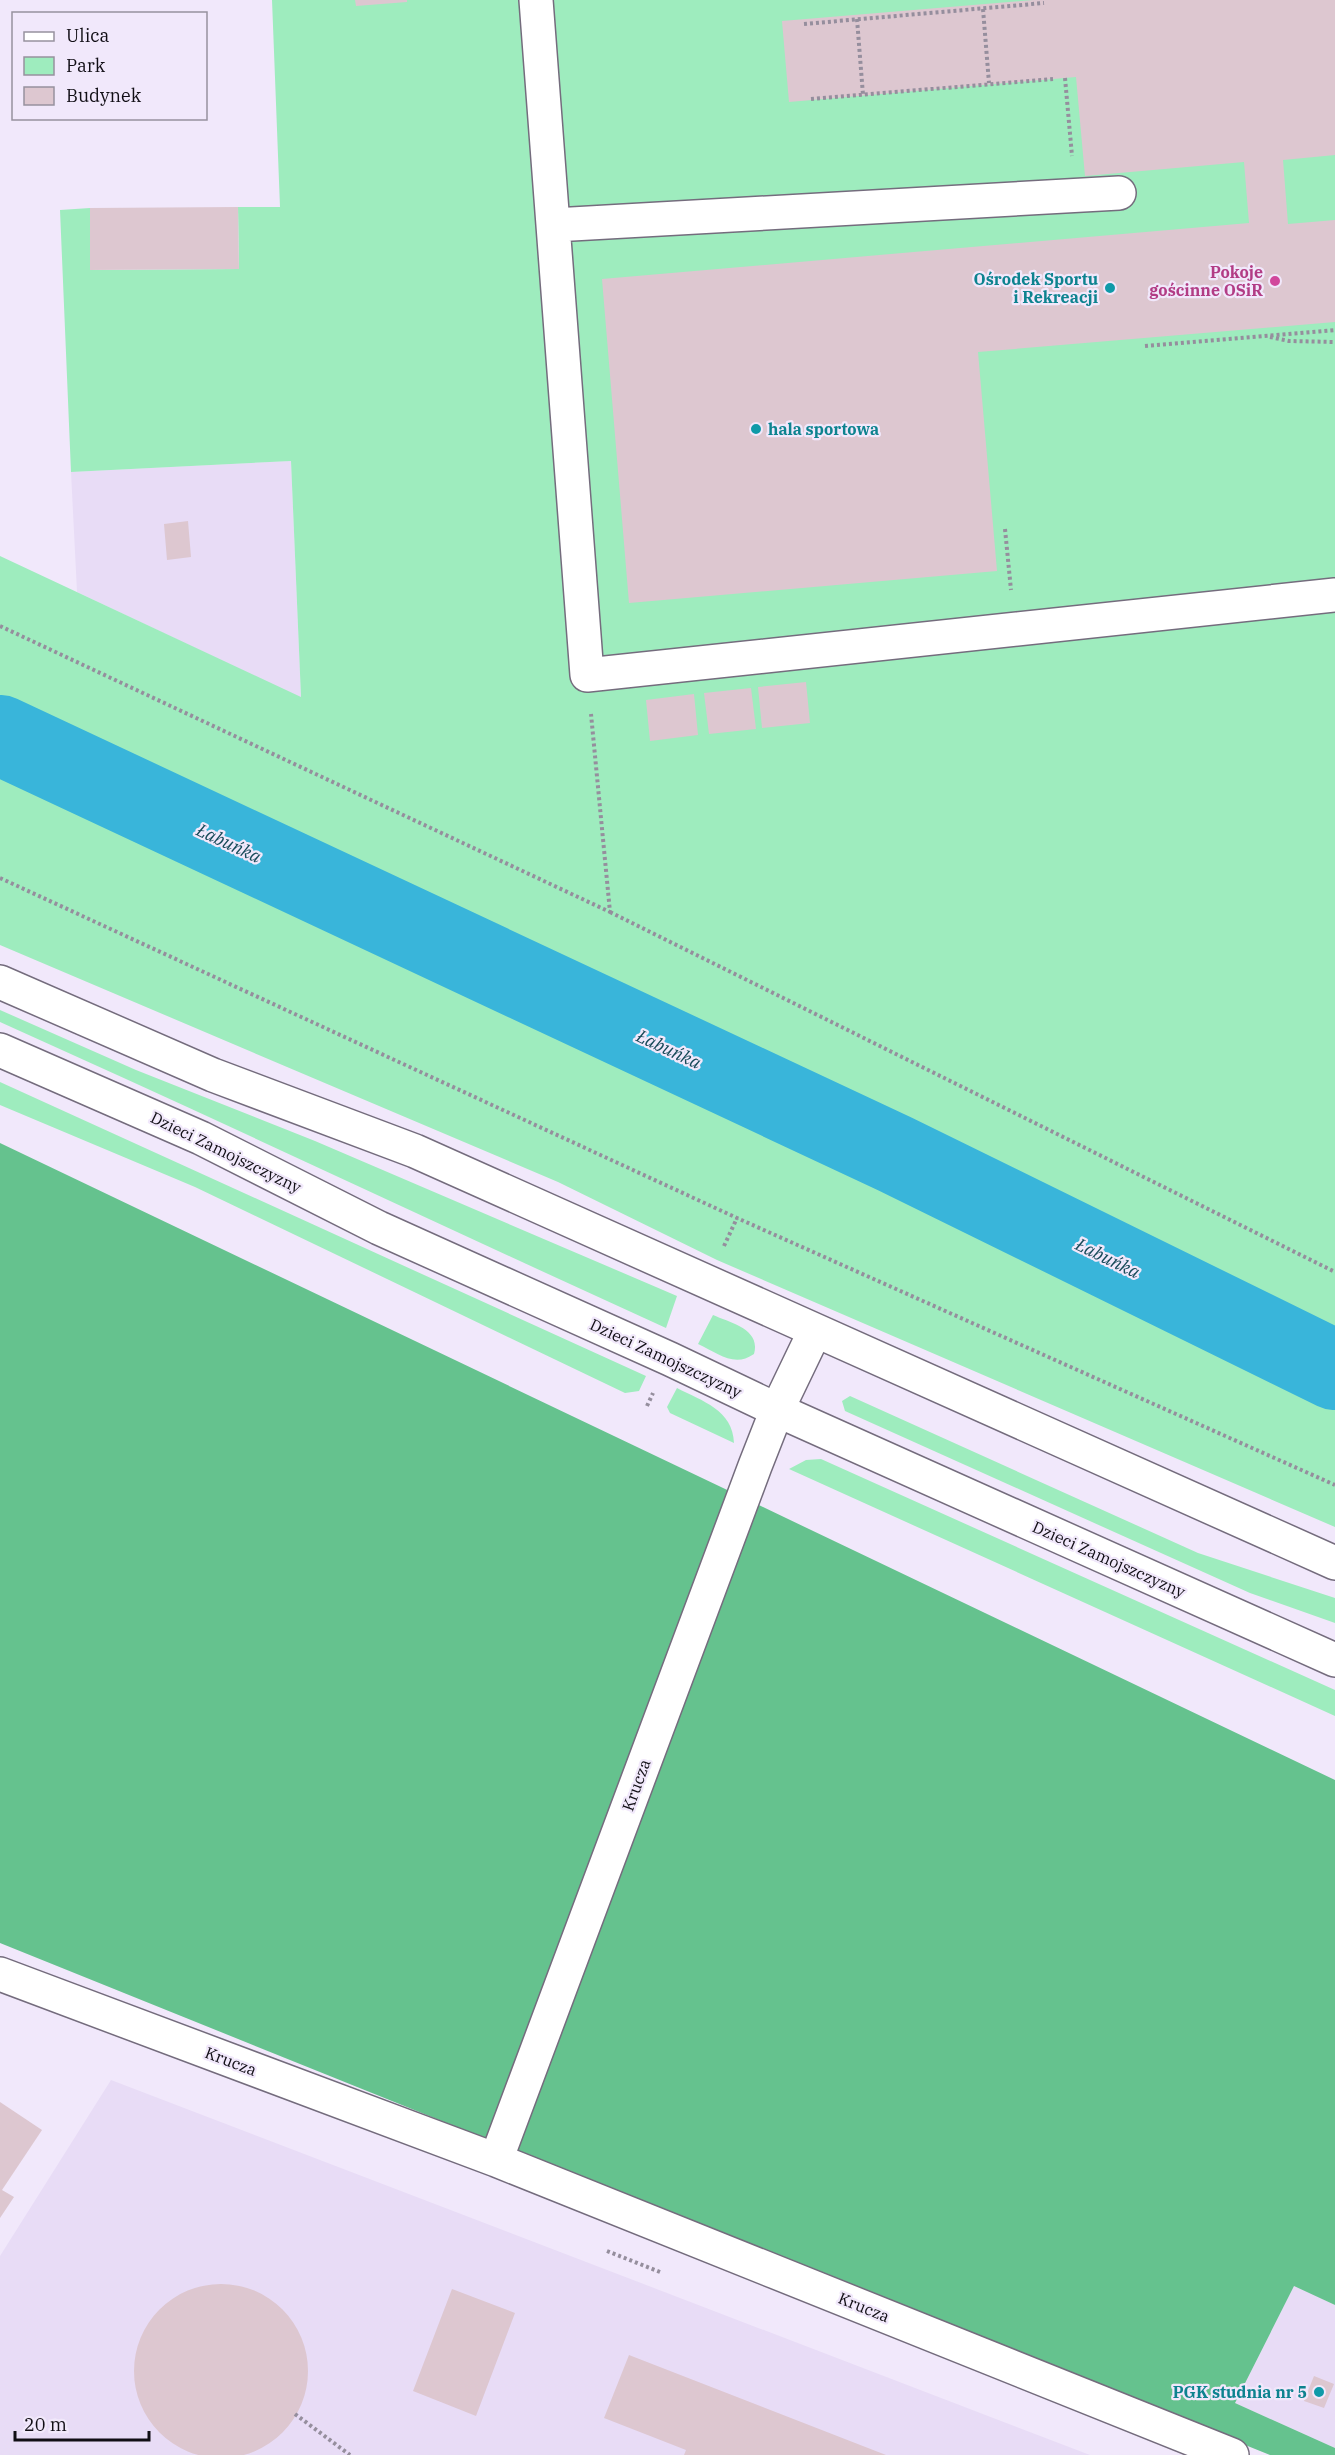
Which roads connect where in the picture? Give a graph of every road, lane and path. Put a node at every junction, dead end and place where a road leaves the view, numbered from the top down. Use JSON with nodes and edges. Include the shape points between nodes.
{"nodes":[{"id":1,"x":536,"y":0,"type":"edge"},
{"id":2,"x":1044,"y":3,"type":"dead end"},
{"id":3,"x":982,"y":9,"type":"junction"},
{"id":4,"x":857,"y":19,"type":"junction"},
{"id":5,"x":804,"y":24,"type":"dead end"},
{"id":6,"x":1065,"y":78,"type":"dead end"},
{"id":7,"x":1053,"y":79,"type":"dead end"},
{"id":8,"x":989,"y":83,"type":"junction"},
{"id":9,"x":863,"y":95,"type":"junction"},
{"id":10,"x":811,"y":99,"type":"dead end"},
{"id":11,"x":1119,"y":193,"type":"dead end"},
{"id":12,"x":1076,"y":195,"type":"junction"},
{"id":13,"x":554,"y":225,"type":"junction"},
{"id":14,"x":1335,"y":330,"type":"edge"},
{"id":15,"x":1267,"y":336,"type":"junction"},
{"id":16,"x":1335,"y":342,"type":"edge"},
{"id":17,"x":1145,"y":346,"type":"dead end"},
{"id":18,"x":1005,"y":530,"type":"dead end"},
{"id":19,"x":1011,"y":580,"type":"dead end"},
{"id":20,"x":1335,"y":595,"type":"edge"},
{"id":21,"x":0,"y":626,"type":"edge"},
{"id":22,"x":587,"y":675,"type":"junction"},
{"id":23,"x":0,"y":878,"type":"edge"},
{"id":24,"x":610,"y":912,"type":"junction"},
{"id":25,"x":0,"y":982,"type":"edge"},
{"id":26,"x":0,"y":1050,"type":"edge"},
{"id":27,"x":737,"y":1218,"type":"junction"},
{"id":28,"x":722,"y":1250,"type":"dead end"},
{"id":29,"x":1335,"y":1272,"type":"edge"},
{"id":30,"x":815,"y":1331,"type":"junction"},
{"id":31,"x":777,"y":1410,"type":"junction"},
{"id":32,"x":1335,"y":1485,"type":"edge"},
{"id":33,"x":1335,"y":1563,"type":"edge"},
{"id":34,"x":1335,"y":1660,"type":"edge"},
{"id":35,"x":0,"y":1974,"type":"edge"},
{"id":36,"x":496,"y":2160,"type":"junction"},
{"id":37,"x":295,"y":2414,"type":"dead end"},
{"id":38,"x":350,"y":2455,"type":"edge"},
{"id":39,"x":1232,"y":2455,"type":"edge"}],
"edges":[{"from":1,"to":13,"type":"main road"},
{"from":2,"to":3,"type":"path"},
{"from":3,"to":4,"type":"path"},
{"from":3,"to":8,"type":"path"},
{"from":4,"to":5,"type":"path"},
{"from":4,"to":9,"type":"path"},
{"from":6,"to":12,"type":"path"},
{"from":7,"to":8,"type":"path"},
{"from":8,"to":9,"type":"path"},
{"from":9,"to":10,"type":"path"},
{"from":11,"to":12,"type":"main road"},
{"from":12,"to":13,"type":"main road"},
{"from":13,"to":22,"type":"main road"},
{"from":14,"to":15,"type":"path"},
{"from":15,"to":16,"type":"path","via":[[1289,341]]},
{"from":15,"to":17,"type":"path"},
{"from":18,"to":19,"type":"path"},
{"from":20,"to":22,"type":"main road"},
{"from":21,"to":24,"type":"path"},
{"from":22,"to":24,"type":"path"},
{"from":23,"to":27,"type":"path"},
{"from":24,"to":29,"type":"path"},
{"from":25,"to":30,"type":"main road","via":[[213,1075],[415,1151]]},
{"from":26,"to":31,"type":"main road","name":"Dzieci Zamojszczyzny","via":[[201,1138],[379,1228]]},
{"from":27,"to":28,"type":"path"},
{"from":27,"to":32,"type":"path"},
{"from":30,"to":31,"type":"main road","name":"Krucza"},
{"from":30,"to":33,"type":"main road"},
{"from":31,"to":34,"type":"main road","name":"Dzieci Zamojszczyzny"},
{"from":31,"to":36,"type":"main road","name":"Krucza"},
{"from":35,"to":36,"type":"main road","name":"Krucza"},
{"from":36,"to":39,"type":"main road","name":"Krucza"},
{"from":37,"to":38,"type":"path"}]}
